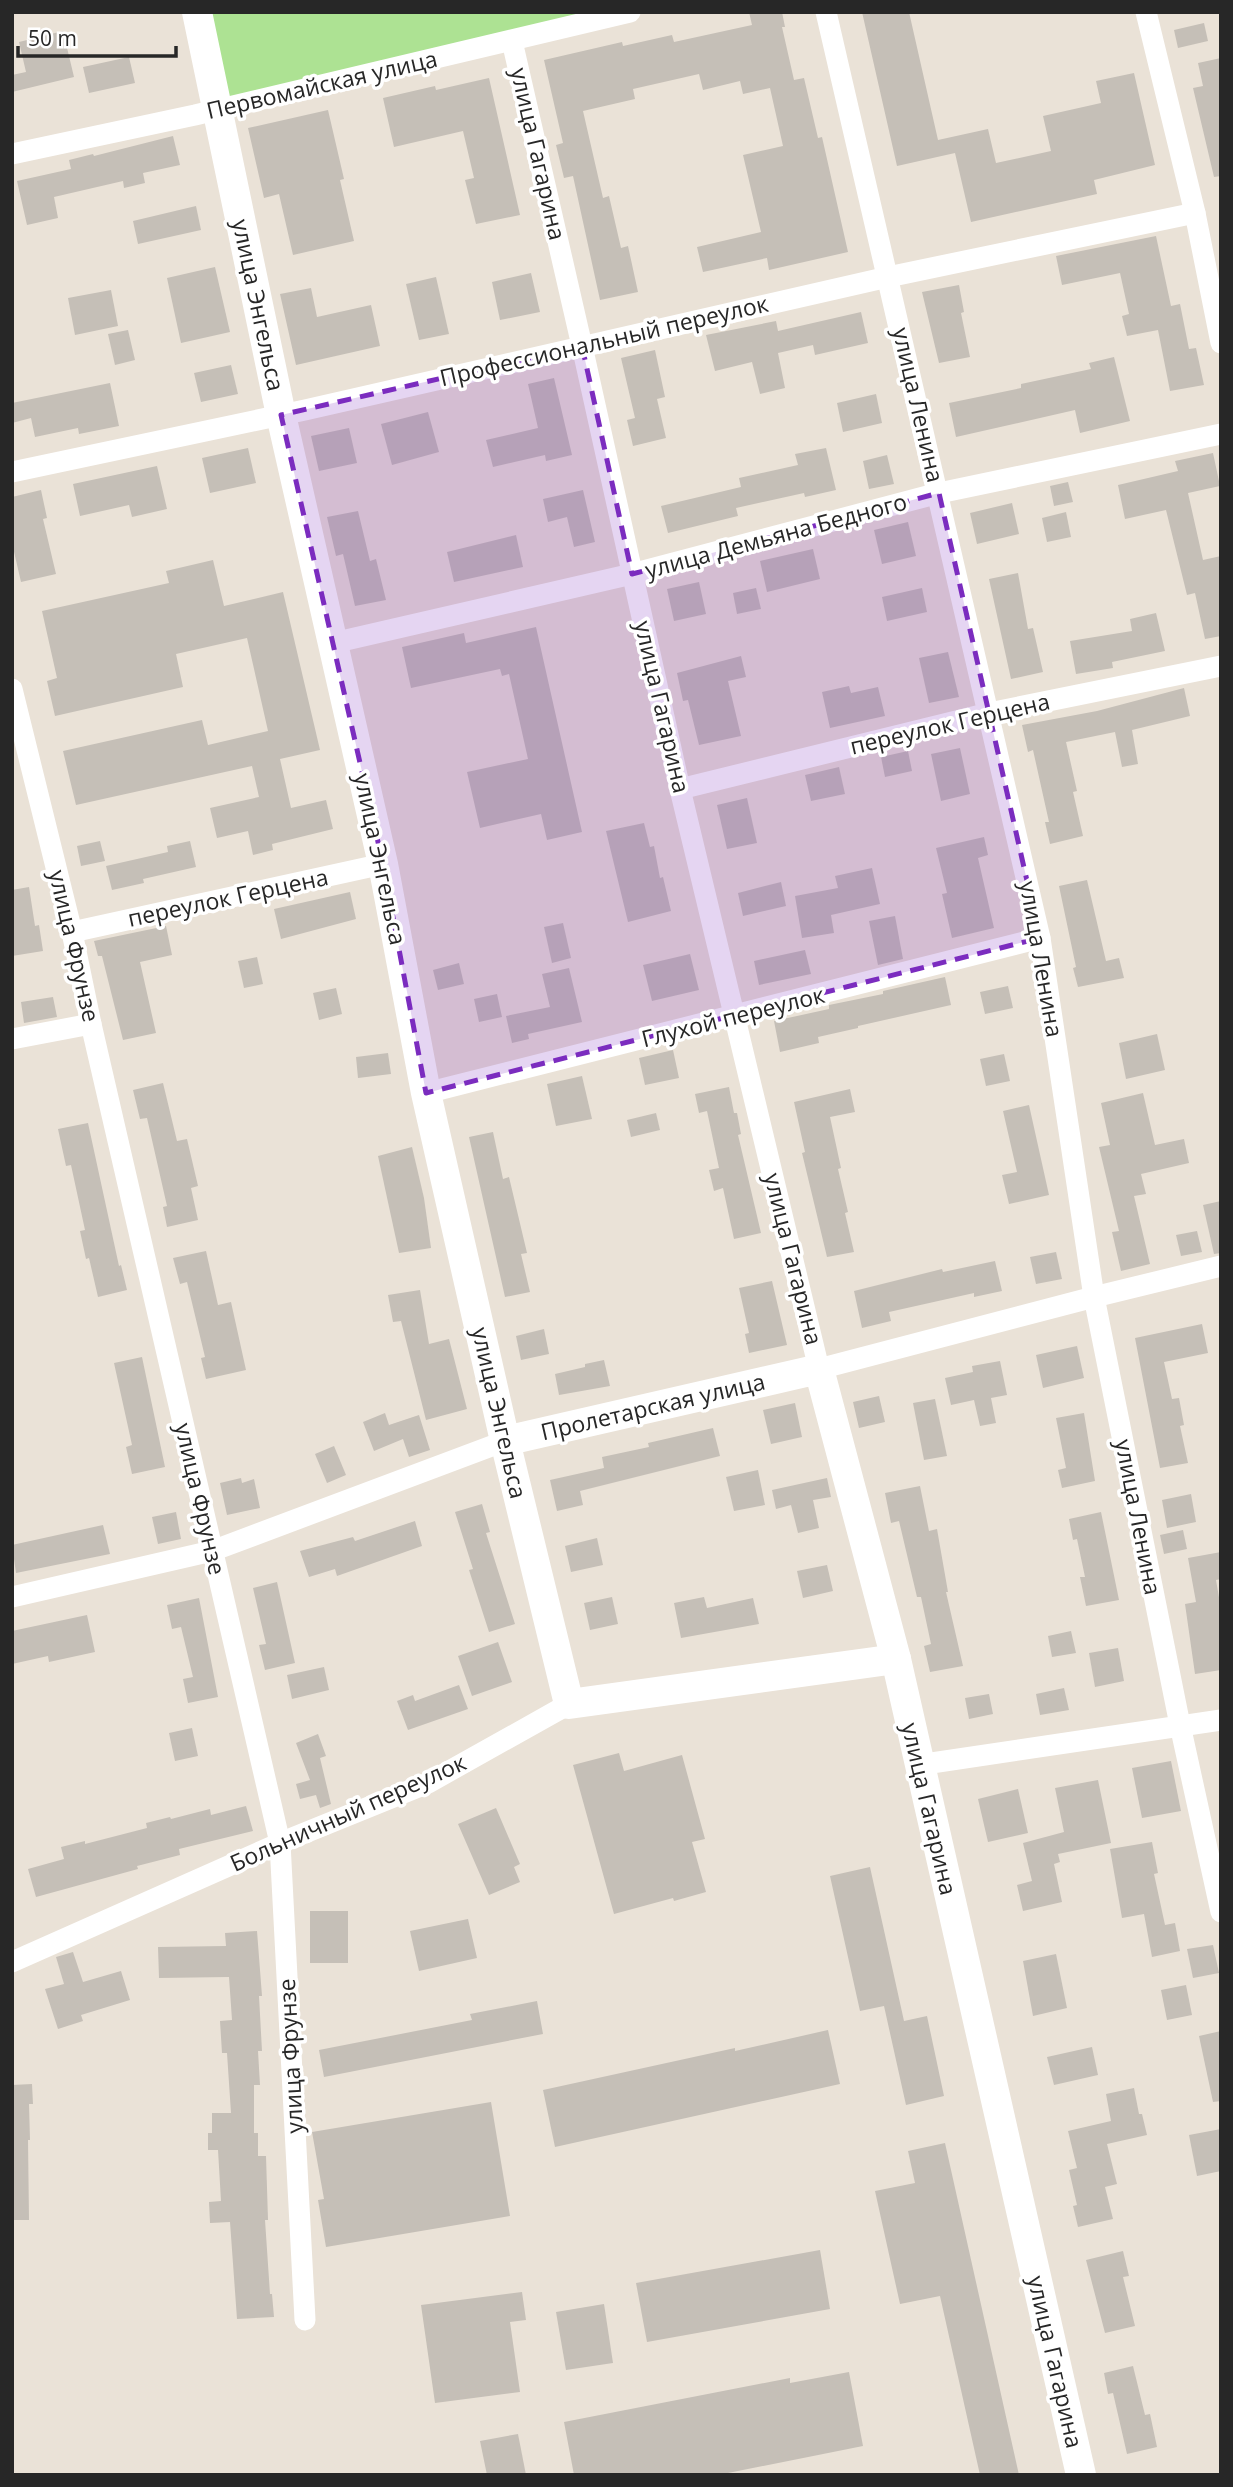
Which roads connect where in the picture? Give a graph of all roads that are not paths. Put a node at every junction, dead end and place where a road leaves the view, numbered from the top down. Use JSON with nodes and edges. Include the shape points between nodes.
{"nodes":[{"id":1,"x":197,"y":12,"type":"edge"},
{"id":2,"x":631,"y":12,"type":"edge"},
{"id":3,"x":826,"y":12,"type":"edge"},
{"id":4,"x":1146,"y":12,"type":"edge"},
{"id":5,"x":512,"y":41,"type":"junction"},
{"id":6,"x":217,"y":109,"type":"junction"},
{"id":7,"x":12,"y":154,"type":"edge"},
{"id":8,"x":1195,"y":214,"type":"junction"},
{"id":9,"x":888,"y":277,"type":"junction"},
{"id":10,"x":1221,"y":343,"type":"edge"},
{"id":11,"x":582,"y":346,"type":"junction"},
{"id":12,"x":281,"y":415,"type":"junction"},
{"id":13,"x":1221,"y":434,"type":"edge"},
{"id":14,"x":12,"y":471,"type":"edge"},
{"id":15,"x":939,"y":493,"type":"junction"},
{"id":16,"x":632,"y":574,"type":"junction"},
{"id":17,"x":333,"y":643,"type":"junction"},
{"id":18,"x":1221,"y":666,"type":"edge"},
{"id":19,"x":12,"y":689,"type":"edge"},
{"id":20,"x":15,"y":711,"type":"edge"},
{"id":21,"x":989,"y":713,"type":"junction"},
{"id":22,"x":680,"y":789,"type":"junction"},
{"id":23,"x":383,"y":864,"type":"junction"},
{"id":24,"x":72,"y":932,"type":"junction"},
{"id":25,"x":1040,"y":938,"type":"junction"},
{"id":26,"x":734,"y":1017,"type":"junction"},
{"id":27,"x":91,"y":1024,"type":"junction"},
{"id":28,"x":12,"y":1039,"type":"edge"},
{"id":29,"x":426,"y":1093,"type":"junction"},
{"id":30,"x":1221,"y":1266,"type":"edge"},
{"id":31,"x":1094,"y":1297,"type":"junction"},
{"id":32,"x":820,"y":1369,"type":"junction"},
{"id":33,"x":505,"y":1441,"type":"junction"},
{"id":34,"x":212,"y":1551,"type":"junction"},
{"id":35,"x":12,"y":1597,"type":"edge"},
{"id":36,"x":896,"y":1659,"type":"junction"},
{"id":37,"x":569,"y":1704,"type":"junction"},
{"id":38,"x":1221,"y":1720,"type":"edge"},
{"id":39,"x":1180,"y":1725,"type":"junction"},
{"id":40,"x":918,"y":1765,"type":"junction"},
{"id":41,"x":280,"y":1843,"type":"junction"},
{"id":42,"x":1221,"y":1912,"type":"edge"},
{"id":43,"x":12,"y":1962,"type":"edge"},
{"id":44,"x":305,"y":2320,"type":"dead end"},
{"id":45,"x":1081,"y":2475,"type":"edge"}],
"edges":[{"from":1,"to":6,"type":"main road","name":"улица Энгельса"},
{"from":2,"to":5,"type":"street","name":"Первомайская улица"},
{"from":3,"to":9,"type":"street","name":"улица Ленина"},
{"from":4,"to":8,"type":"street"},
{"from":5,"to":6,"type":"street","name":"Первомайская улица"},
{"from":5,"to":11,"type":"street","name":"улица Гагарина"},
{"from":6,"to":7,"type":"street","name":"Первомайская улица"},
{"from":6,"to":12,"type":"main road","name":"улица Энгельса"},
{"from":8,"to":9,"type":"street","name":"Профессиональный переулок"},
{"from":8,"to":10,"type":"street"},
{"from":9,"to":11,"type":"street","name":"Профессиональный переулок"},
{"from":9,"to":15,"type":"street","name":"улица Ленина"},
{"from":11,"to":12,"type":"street","name":"Профессиональный переулок"},
{"from":11,"to":16,"type":"street","name":"улица Гагарина"},
{"from":12,"to":14,"type":"street","name":"Профессиональный переулок"},
{"from":12,"to":17,"type":"main road","name":"улица Энгельса"},
{"from":13,"to":15,"type":"street","name":"улица Демьяна Бедного"},
{"from":15,"to":16,"type":"street","name":"улица Демьяна Бедного"},
{"from":15,"to":21,"type":"street","name":"улица Ленина"},
{"from":16,"to":17,"type":"street","name":"улица Демьяна Бедного"},
{"from":16,"to":22,"type":"street","name":"улица Гагарина"},
{"from":17,"to":23,"type":"main road","name":"улица Энгельса"},
{"from":18,"to":21,"type":"street","name":"переулок Герцена"},
{"from":19,"to":20,"type":"street","name":"улица Фрунзе"},
{"from":20,"to":24,"type":"street","name":"улица Фрунзе"},
{"from":21,"to":22,"type":"street","name":"переулок Герцена"},
{"from":21,"to":25,"type":"street","name":"улица Ленина"},
{"from":22,"to":26,"type":"street","name":"улица Гагарина"},
{"from":23,"to":24,"type":"street","name":"переулок Герцена"},
{"from":23,"to":29,"type":"main road","name":"улица Энгельса"},
{"from":24,"to":27,"type":"street","name":"улица Фрунзе"},
{"from":25,"to":26,"type":"street","name":"Глухой переулок"},
{"from":25,"to":31,"type":"street","name":"улица Ленина"},
{"from":26,"to":29,"type":"street","name":"Глухой переулок"},
{"from":26,"to":32,"type":"street","name":"улица Гагарина"},
{"from":27,"to":28,"type":"street"},
{"from":27,"to":34,"type":"street","name":"улица Фрунзе"},
{"from":29,"to":33,"type":"main road","name":"улица Энгельса"},
{"from":30,"to":31,"type":"street","name":"Пролетарская улица"},
{"from":31,"to":32,"type":"street","name":"Пролетарская улица"},
{"from":31,"to":39,"type":"street","name":"улица Ленина"},
{"from":32,"to":33,"type":"main road","name":"Пролетарская улица"},
{"from":32,"to":36,"type":"main road","name":"улица Гагарина"},
{"from":33,"to":34,"type":"street","name":"Пролетарская улица"},
{"from":33,"to":37,"type":"main road","name":"улица Энгельса"},
{"from":34,"to":35,"type":"street","name":"Пролетарская улица"},
{"from":34,"to":41,"type":"street","name":"улица Фрунзе"},
{"from":36,"to":37,"type":"main road","name":"Больничный переулок"},
{"from":36,"to":40,"type":"main road","name":"улица Гагарина"},
{"from":37,"to":41,"type":"street","name":"Больничный переулок","via":[[428,1783]]},
{"from":38,"to":39,"type":"street"},
{"from":39,"to":40,"type":"street"},
{"from":39,"to":42,"type":"street","name":"улица Ленина"},
{"from":40,"to":45,"type":"main road","name":"улица Гагарина"},
{"from":41,"to":43,"type":"street","name":"Больничный переулок"},
{"from":41,"to":44,"type":"street","name":"улица Фрунзе"}]}
